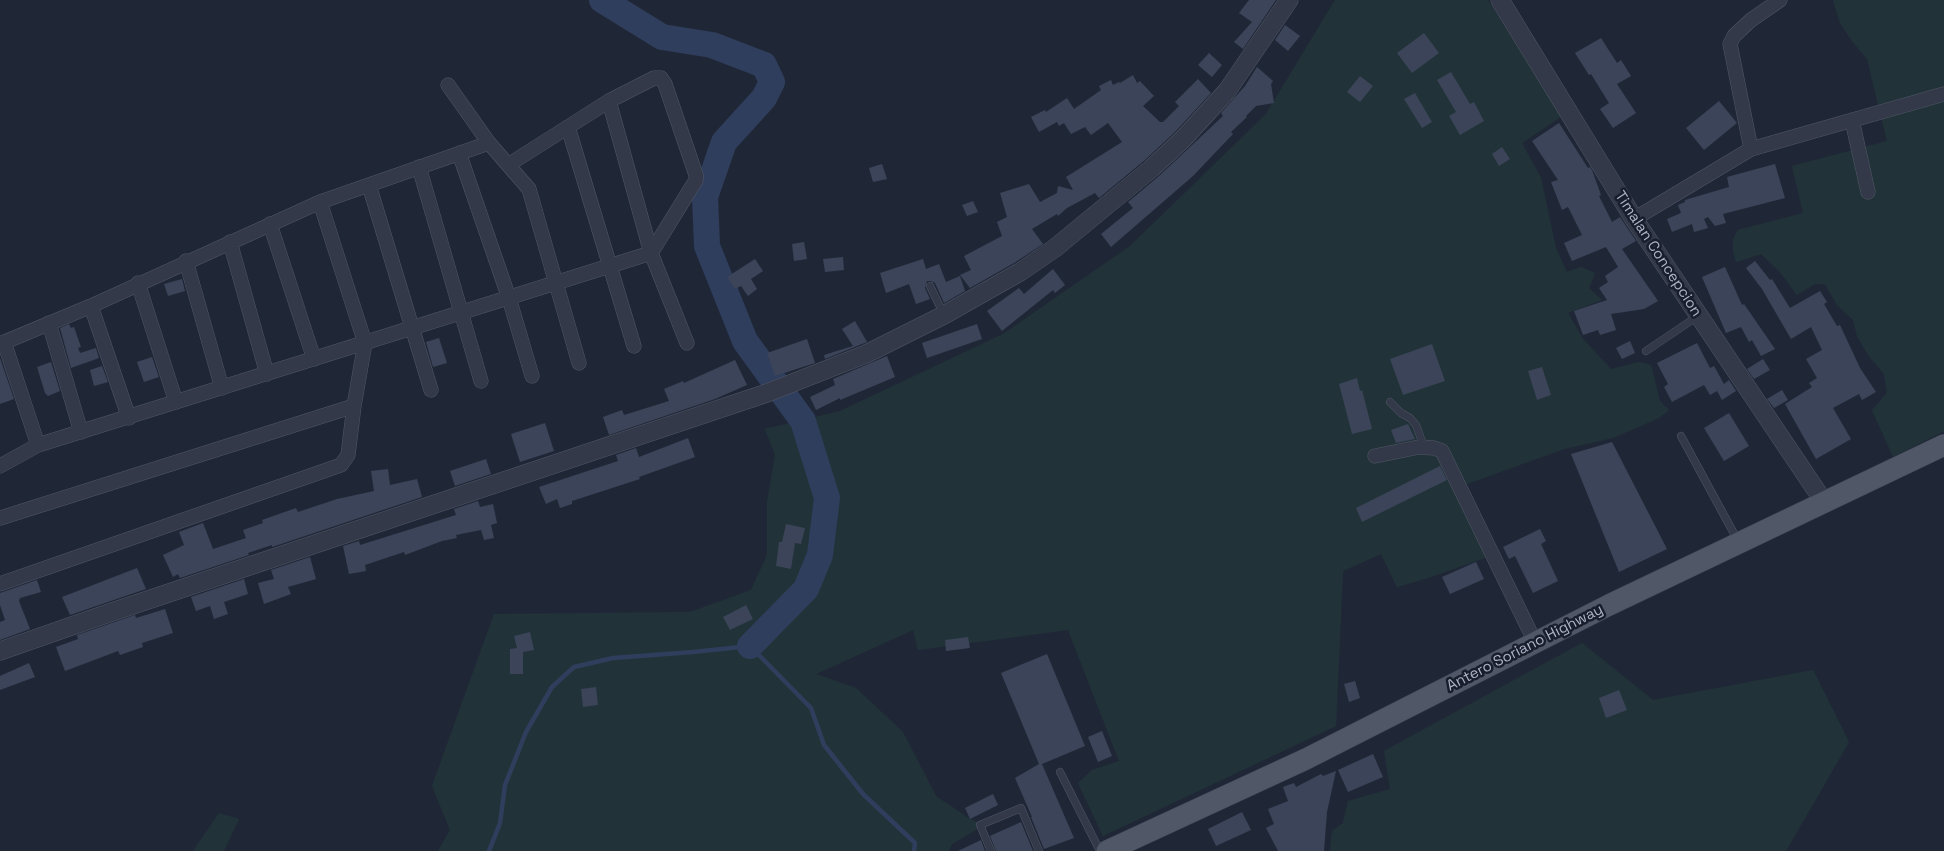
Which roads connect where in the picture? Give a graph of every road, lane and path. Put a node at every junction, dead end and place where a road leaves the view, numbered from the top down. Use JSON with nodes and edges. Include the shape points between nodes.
{"nodes":[{"id":1,"x":1289,"y":0,"type":"edge"},
{"id":2,"x":1500,"y":0,"type":"edge"},
{"id":3,"x":1780,"y":0,"type":"edge"},
{"id":4,"x":448,"y":85,"type":"dead end"},
{"id":5,"x":1944,"y":94,"type":"edge"},
{"id":6,"x":609,"y":101,"type":"junction"},
{"id":7,"x":1852,"y":120,"type":"junction"},
{"id":8,"x":568,"y":127,"type":"junction"},
{"id":9,"x":489,"y":143,"type":"junction"},
{"id":10,"x":1751,"y":148,"type":"junction"},
{"id":11,"x":460,"y":153,"type":"junction"},
{"id":12,"x":508,"y":165,"type":"junction"},
{"id":13,"x":419,"y":167,"type":"junction"},
{"id":14,"x":369,"y":185,"type":"junction"},
{"id":15,"x":1868,"y":192,"type":"dead end"},
{"id":16,"x":320,"y":202,"type":"junction"},
{"id":17,"x":1634,"y":219,"type":"junction"},
{"id":18,"x":270,"y":224,"type":"junction"},
{"id":19,"x":230,"y":242,"type":"junction"},
{"id":20,"x":651,"y":253,"type":"junction"},
{"id":21,"x":186,"y":262,"type":"junction"},
{"id":22,"x":609,"y":267,"type":"junction"},
{"id":23,"x":138,"y":283,"type":"junction"},
{"id":24,"x":556,"y":283,"type":"junction"},
{"id":25,"x":930,"y":286,"type":"dead end"},
{"id":26,"x":509,"y":298,"type":"junction"},
{"id":27,"x":90,"y":306,"type":"junction"},
{"id":28,"x":461,"y":313,"type":"junction"},
{"id":29,"x":944,"y":315,"type":"junction"},
{"id":30,"x":1698,"y":316,"type":"junction"},
{"id":31,"x":49,"y":323,"type":"junction"},
{"id":32,"x":412,"y":328,"type":"junction"},
{"id":33,"x":2,"y":343,"type":"edge"},
{"id":34,"x":365,"y":343,"type":"junction"},
{"id":35,"x":688,"y":343,"type":"dead end"},
{"id":36,"x":634,"y":346,"type":"dead end"},
{"id":37,"x":1646,"y":350,"type":"dead end"},
{"id":38,"x":314,"y":359,"type":"junction"},
{"id":39,"x":579,"y":363,"type":"dead end"},
{"id":40,"x":267,"y":374,"type":"junction"},
{"id":41,"x":532,"y":376,"type":"dead end"},
{"id":42,"x":481,"y":381,"type":"dead end"},
{"id":43,"x":222,"y":388,"type":"junction"},
{"id":44,"x":431,"y":390,"type":"dead end"},
{"id":45,"x":176,"y":402,"type":"junction"},
{"id":46,"x":1390,"y":402,"type":"dead end"},
{"id":47,"x":354,"y":406,"type":"junction"},
{"id":48,"x":129,"y":418,"type":"junction"},
{"id":49,"x":82,"y":432,"type":"junction"},
{"id":50,"x":1681,"y":436,"type":"dead end"},
{"id":51,"x":1944,"y":445,"type":"edge"},
{"id":52,"x":38,"y":446,"type":"junction"},
{"id":53,"x":1424,"y":448,"type":"junction"},
{"id":54,"x":1374,"y":456,"type":"dead end"},
{"id":55,"x":0,"y":466,"type":"edge"},
{"id":56,"x":1824,"y":502,"type":"junction"},
{"id":57,"x":0,"y":518,"type":"edge"},
{"id":58,"x":1739,"y":543,"type":"junction"},
{"id":59,"x":0,"y":584,"type":"edge"},
{"id":60,"x":1536,"y":644,"type":"junction"},
{"id":61,"x":0,"y":651,"type":"edge"},
{"id":62,"x":1060,"y":772,"type":"dead end"},
{"id":63,"x":991,"y":851,"type":"edge"},
{"id":64,"x":1039,"y":851,"type":"edge"},
{"id":65,"x":1100,"y":851,"type":"edge"},
{"id":66,"x":1107,"y":851,"type":"edge"}],
"edges":[{"from":1,"to":29,"type":"street","via":[[1227,91],[1152,168],[1055,248]]},
{"from":2,"to":17,"type":"street","name":"Timalan Concepcion"},
{"from":3,"to":10,"type":"street","via":[[1752,20],[1730,44]]},
{"from":4,"to":9,"type":"street"},
{"from":5,"to":7,"type":"street"},
{"from":6,"to":8,"type":"street"},
{"from":6,"to":20,"type":"street"},
{"from":6,"to":20,"type":"street","via":[[654,78],[661,78],[696,175],[695,184]]},
{"from":7,"to":10,"type":"street"},
{"from":7,"to":15,"type":"street"},
{"from":8,"to":12,"type":"street"},
{"from":8,"to":22,"type":"street"},
{"from":9,"to":11,"type":"street"},
{"from":9,"to":12,"type":"street"},
{"from":10,"to":17,"type":"street"},
{"from":11,"to":13,"type":"street"},
{"from":11,"to":26,"type":"street"},
{"from":12,"to":24,"type":"street","via":[[529,189]]},
{"from":13,"to":14,"type":"street"},
{"from":13,"to":28,"type":"street"},
{"from":14,"to":16,"type":"street"},
{"from":14,"to":32,"type":"street"},
{"from":16,"to":18,"type":"street"},
{"from":16,"to":34,"type":"street"},
{"from":17,"to":30,"type":"street","name":"Timalan Concepcion"},
{"from":18,"to":19,"type":"street"},
{"from":18,"to":38,"type":"street"},
{"from":19,"to":21,"type":"street"},
{"from":19,"to":40,"type":"street"},
{"from":20,"to":22,"type":"street"},
{"from":20,"to":35,"type":"street"},
{"from":21,"to":23,"type":"street"},
{"from":21,"to":43,"type":"street"},
{"from":22,"to":24,"type":"street"},
{"from":22,"to":36,"type":"street"},
{"from":23,"to":27,"type":"street"},
{"from":23,"to":45,"type":"street"},
{"from":24,"to":26,"type":"street"},
{"from":24,"to":39,"type":"street"},
{"from":25,"to":29,"type":"lane"},
{"from":26,"to":28,"type":"street"},
{"from":26,"to":41,"type":"street"},
{"from":27,"to":31,"type":"street"},
{"from":27,"to":48,"type":"street"},
{"from":28,"to":32,"type":"street"},
{"from":28,"to":42,"type":"street"},
{"from":29,"to":61,"type":"street","via":[[866,354],[767,393]]},
{"from":30,"to":37,"type":"lane"},
{"from":30,"to":56,"type":"street","name":"Timalan Concepcion"},
{"from":31,"to":33,"type":"street"},
{"from":31,"to":49,"type":"street"},
{"from":32,"to":34,"type":"street"},
{"from":32,"to":44,"type":"street"},
{"from":33,"to":52,"type":"street"},
{"from":34,"to":38,"type":"street"},
{"from":34,"to":47,"type":"street"},
{"from":38,"to":40,"type":"street"},
{"from":40,"to":43,"type":"street"},
{"from":43,"to":45,"type":"street"},
{"from":45,"to":48,"type":"street"},
{"from":46,"to":53,"type":"lane","via":[[1416,425]]},
{"from":47,"to":57,"type":"street"},
{"from":47,"to":59,"type":"street","via":[[348,455],[341,464]]},
{"from":48,"to":49,"type":"street"},
{"from":49,"to":52,"type":"street"},
{"from":50,"to":58,"type":"lane"},
{"from":51,"to":56,"type":"main road","name":"Antero Soriano Highway"},
{"from":52,"to":55,"type":"street"},
{"from":53,"to":54,"type":"street"},
{"from":53,"to":60,"type":"street","via":[[1442,451]]},
{"from":56,"to":58,"type":"main road","name":"Antero Soriano Highway"},
{"from":58,"to":60,"type":"main road","name":"Antero Soriano Highway"},
{"from":60,"to":66,"type":"main road","name":"Antero Soriano Highway","via":[[1306,758]]},
{"from":62,"to":65,"type":"lane"},
{"from":63,"to":64,"type":"lane","via":[[980,825],[1020,808]]}]}
